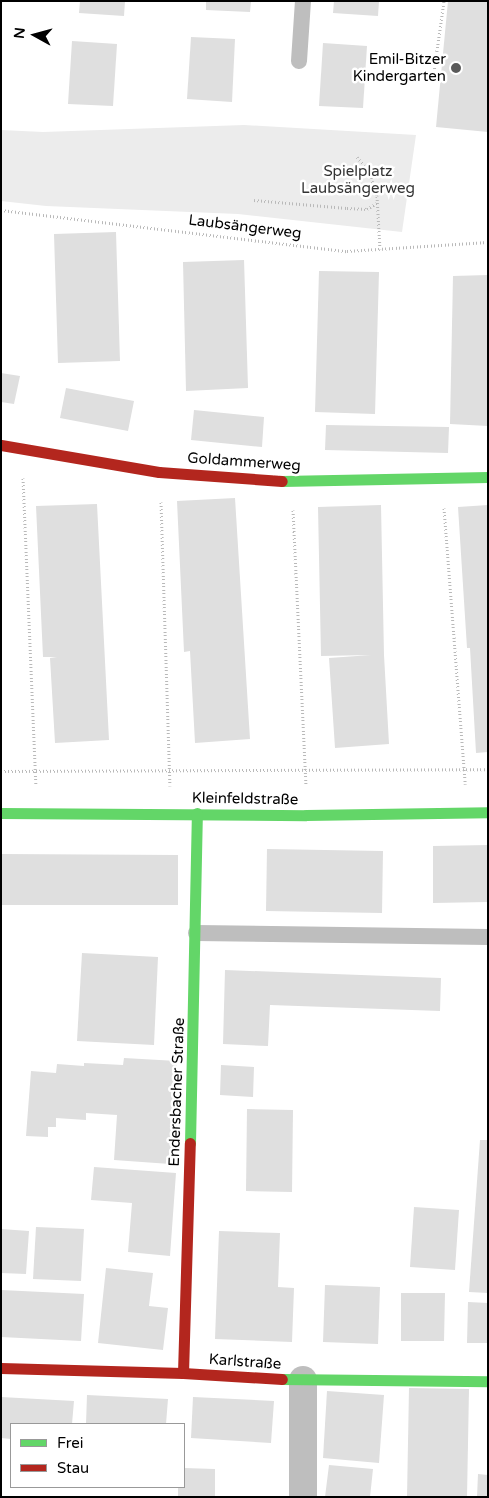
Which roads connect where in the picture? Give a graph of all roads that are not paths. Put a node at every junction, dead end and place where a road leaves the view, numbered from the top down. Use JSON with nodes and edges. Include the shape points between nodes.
{"nodes":[{"id":1,"x":303,"y":1,"type":"edge"},
{"id":2,"x":299,"y":61,"type":"dead end"},
{"id":3,"x":1,"y":445,"type":"edge"},
{"id":4,"x":488,"y":477,"type":"edge"},
{"id":5,"x":488,"y":812,"type":"edge"},
{"id":6,"x":1,"y":813,"type":"edge"},
{"id":7,"x":197,"y":813,"type":"junction"},
{"id":8,"x":196,"y":933,"type":"junction"},
{"id":9,"x":488,"y":937,"type":"edge"},
{"id":10,"x":1,"y":1368,"type":"edge"},
{"id":11,"x":183,"y":1373,"type":"junction"},
{"id":12,"x":303,"y":1380,"type":"junction"},
{"id":13,"x":488,"y":1381,"type":"edge"},
{"id":14,"x":303,"y":1497,"type":"edge"}],
"edges":[{"from":1,"to":2,"type":"lane"},
{"from":3,"to":4,"type":"street","name":"Goldammerweg","via":[[159,472],[291,482]]},
{"from":5,"to":7,"type":"street","name":"Kleinfeldstraße"},
{"from":6,"to":7,"type":"street","name":"Kleinfeldstraße"},
{"from":7,"to":8,"type":"street","name":"Endersbacher Straße"},
{"from":8,"to":9,"type":"lane"},
{"from":8,"to":11,"type":"street","name":"Endersbacher Straße"},
{"from":10,"to":11,"type":"street","name":"Karlstraße"},
{"from":11,"to":12,"type":"street","name":"Karlstraße"},
{"from":12,"to":13,"type":"street","name":"Karlstraße"},
{"from":12,"to":14,"type":"street"}]}
